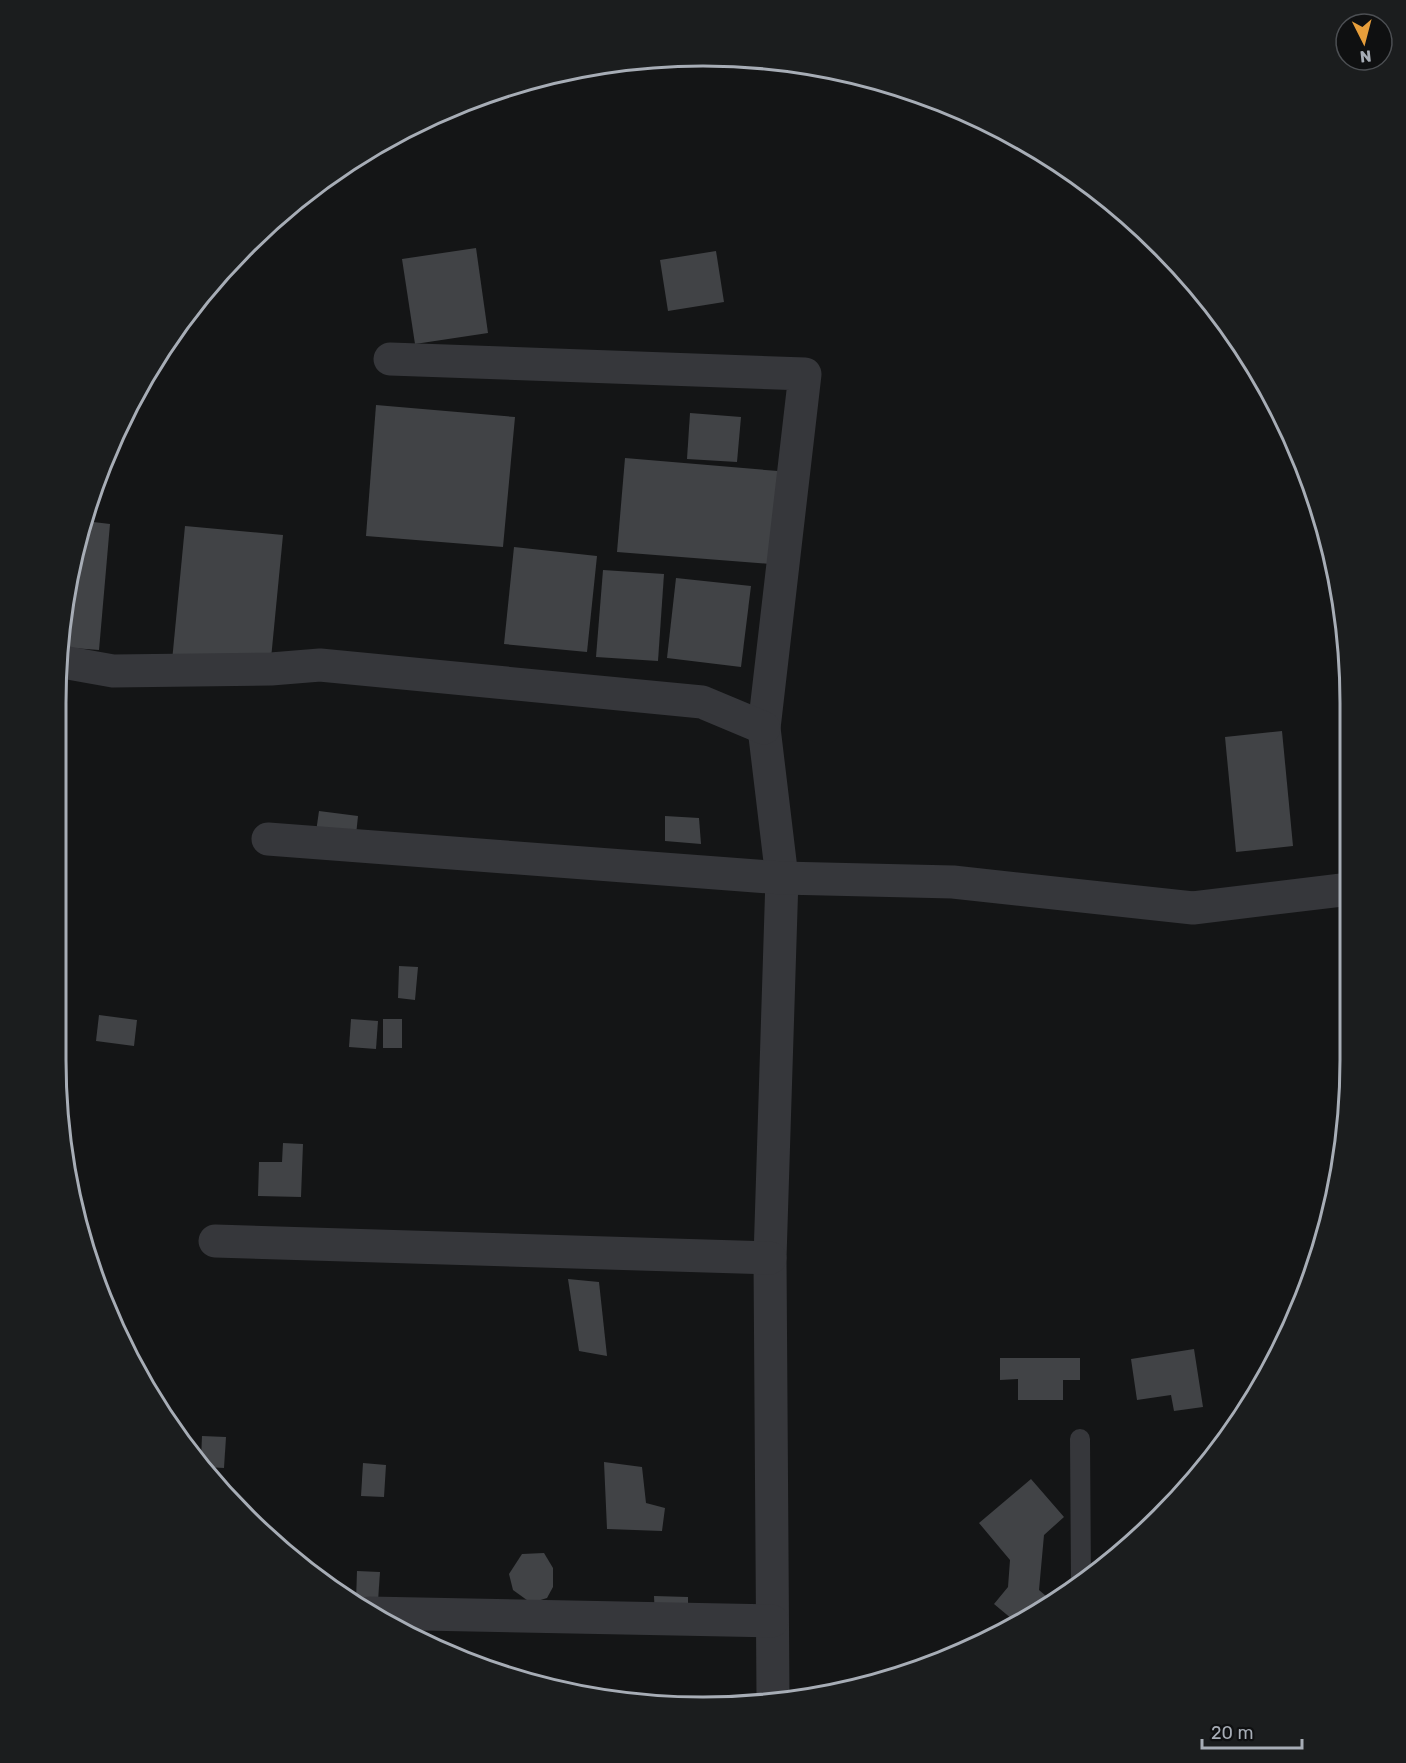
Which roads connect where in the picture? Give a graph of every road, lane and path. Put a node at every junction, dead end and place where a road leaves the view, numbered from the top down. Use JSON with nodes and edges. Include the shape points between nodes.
{"nodes":[{"id":1,"x":390,"y":358,"type":"dead end"},
{"id":2,"x":67,"y":663,"type":"edge"},
{"id":3,"x":764,"y":728,"type":"junction"},
{"id":4,"x":268,"y":839,"type":"dead end"},
{"id":5,"x":782,"y":878,"type":"junction"},
{"id":6,"x":1340,"y":890,"type":"edge"},
{"id":7,"x":215,"y":1241,"type":"dead end"},
{"id":8,"x":770,"y":1258,"type":"junction"},
{"id":9,"x":1080,"y":1439,"type":"dead end"},
{"id":10,"x":1081,"y":1572,"type":"edge"},
{"id":11,"x":387,"y":1613,"type":"edge"},
{"id":12,"x":772,"y":1621,"type":"junction"},
{"id":13,"x":773,"y":1693,"type":"edge"}],
"edges":[{"from":1,"to":3,"type":"street","via":[[805,374]]},
{"from":2,"to":3,"type":"street","via":[[113,671],[320,665],[702,702]]},
{"from":3,"to":5,"type":"street"},
{"from":4,"to":5,"type":"street"},
{"from":5,"to":6,"type":"street","via":[[953,882],[1193,908]]},
{"from":5,"to":8,"type":"street"},
{"from":7,"to":8,"type":"street"},
{"from":8,"to":12,"type":"street"},
{"from":9,"to":10,"type":"lane"},
{"from":11,"to":12,"type":"street"},
{"from":12,"to":13,"type":"street"}]}
